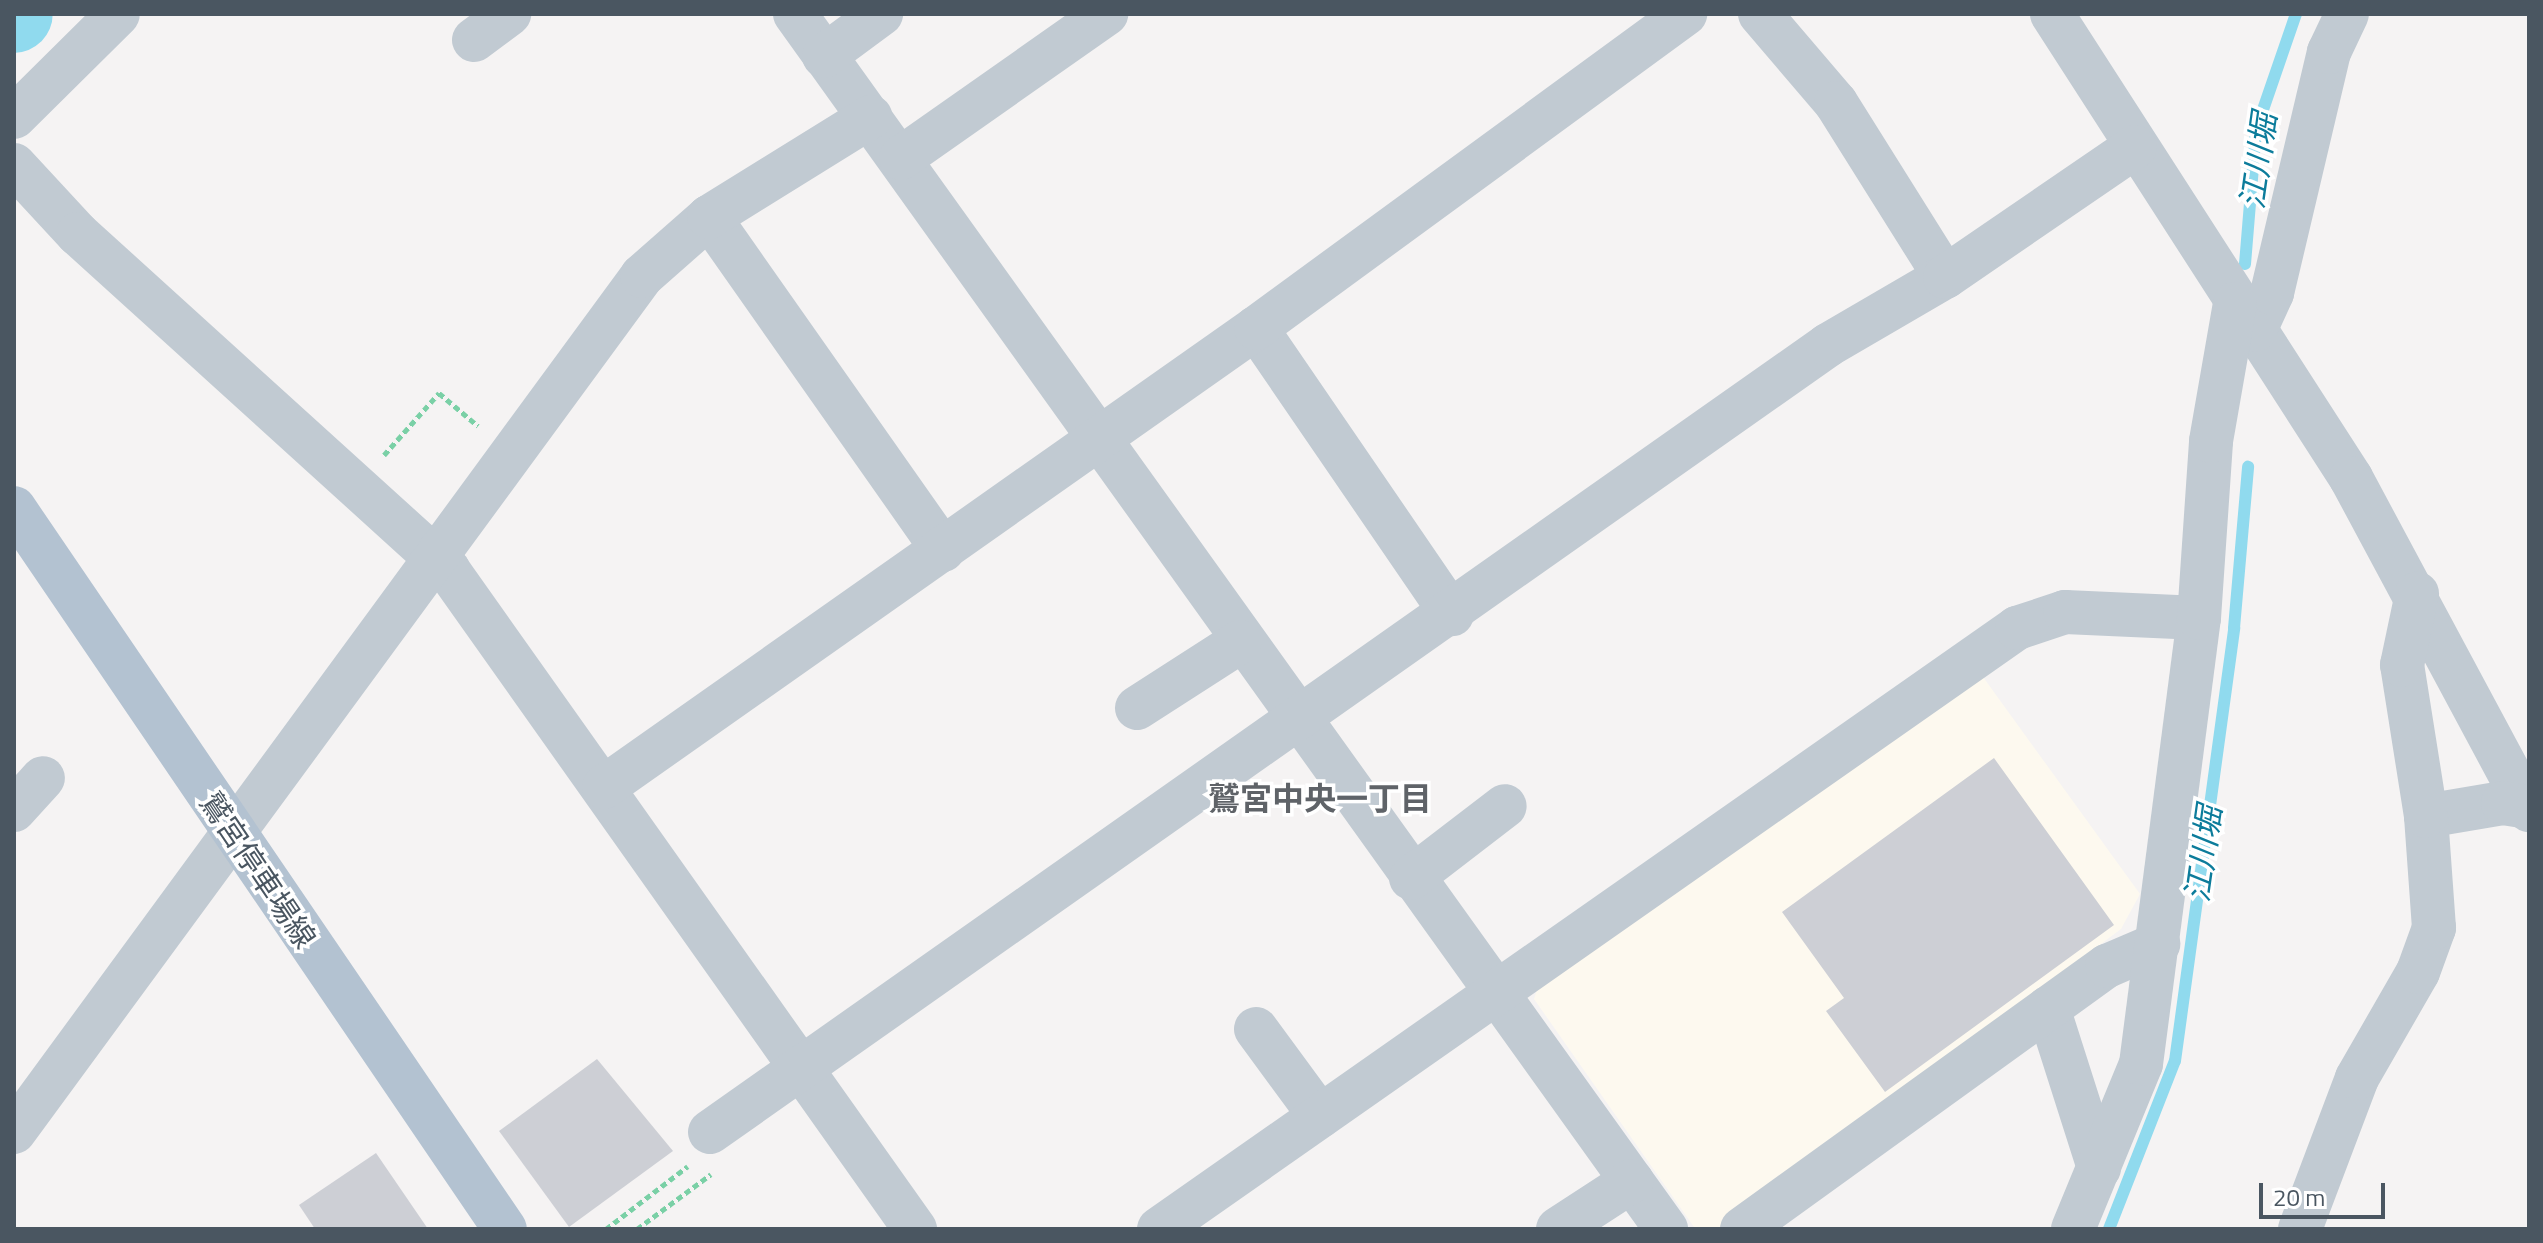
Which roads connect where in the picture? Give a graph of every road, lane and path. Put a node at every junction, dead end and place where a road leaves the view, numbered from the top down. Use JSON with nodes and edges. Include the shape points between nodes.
{"nodes":[{"id":1,"x":118,"y":14,"type":"edge"},
{"id":2,"x":509,"y":14,"type":"edge"},
{"id":3,"x":795,"y":14,"type":"edge"},
{"id":4,"x":881,"y":14,"type":"edge"},
{"id":5,"x":1106,"y":14,"type":"edge"},
{"id":6,"x":1685,"y":14,"type":"edge"},
{"id":7,"x":1760,"y":14,"type":"edge"},
{"id":8,"x":2052,"y":14,"type":"edge"},
{"id":9,"x":2347,"y":14,"type":"edge"},
{"id":10,"x":474,"y":40,"type":"dead end"},
{"id":11,"x":824,"y":56,"type":"junction"},
{"id":12,"x":14,"y":117,"type":"edge"},
{"id":13,"x":870,"y":117,"type":"junction"},
{"id":14,"x":2135,"y":147,"type":"junction"},
{"id":15,"x":901,"y":158,"type":"junction"},
{"id":16,"x":14,"y":165,"type":"edge"},
{"id":17,"x":709,"y":217,"type":"junction"},
{"id":18,"x":1945,"y":277,"type":"junction"},
{"id":19,"x":2245,"y":317,"type":"junction"},
{"id":20,"x":1256,"y":328,"type":"junction"},
{"id":21,"x":1098,"y":437,"type":"junction"},
{"id":22,"x":510,"y":452,"type":"junction"},
{"id":23,"x":356,"y":487,"type":"junction"},
{"id":24,"x":14,"y":508,"type":"edge"},
{"id":25,"x":943,"y":550,"type":"junction"},
{"id":26,"x":434,"y":554,"type":"junction"},
{"id":27,"x":2417,"y":594,"type":"junction"},
{"id":28,"x":1452,"y":614,"type":"junction"},
{"id":29,"x":2199,"y":618,"type":"junction"},
{"id":30,"x":1240,"y":642,"type":"junction"},
{"id":31,"x":1137,"y":708,"type":"dead end"},
{"id":32,"x":1297,"y":720,"type":"junction"},
{"id":33,"x":43,"y":778,"type":"dead end"},
{"id":34,"x":604,"y":787,"type":"junction"},
{"id":35,"x":1505,"y":806,"type":"dead end"},
{"id":36,"x":2529,"y":808,"type":"edge"},
{"id":37,"x":14,"y":810,"type":"edge"},
{"id":38,"x":2426,"y":816,"type":"junction"},
{"id":39,"x":230,"y":830,"type":"junction"},
{"id":40,"x":1411,"y":878,"type":"junction"},
{"id":41,"x":2158,"y":944,"type":"junction"},
{"id":42,"x":1495,"y":994,"type":"junction"},
{"id":43,"x":2048,"y":1008,"type":"junction"},
{"id":44,"x":1256,"y":1029,"type":"dead end"},
{"id":45,"x":804,"y":1067,"type":"junction"},
{"id":46,"x":1320,"y":1116,"type":"junction"},
{"id":47,"x":14,"y":1132,"type":"edge"},
{"id":48,"x":710,"y":1132,"type":"joint"},
{"id":49,"x":2099,"y":1168,"type":"junction"},
{"id":50,"x":1632,"y":1181,"type":"junction"},
{"id":51,"x":505,"y":1229,"type":"edge"},
{"id":52,"x":606,"y":1229,"type":"edge"},
{"id":53,"x":915,"y":1229,"type":"edge"},
{"id":54,"x":1159,"y":1229,"type":"edge"},
{"id":55,"x":1558,"y":1229,"type":"edge"},
{"id":56,"x":1666,"y":1229,"type":"edge"},
{"id":57,"x":1742,"y":1229,"type":"edge"},
{"id":58,"x":2073,"y":1229,"type":"edge"},
{"id":59,"x":2300,"y":1229,"type":"edge"}],
"edges":[{"from":1,"to":12,"type":"street"},
{"from":2,"to":10,"type":"street"},
{"from":3,"to":11,"type":"street"},
{"from":4,"to":11,"type":"street"},
{"from":5,"to":15,"type":"street"},
{"from":6,"to":20,"type":"street"},
{"from":7,"to":18,"type":"street","via":[[1836,103]]},
{"from":8,"to":14,"type":"street"},
{"from":9,"to":19,"type":"street","via":[[2329,52],[2272,293]]},
{"from":11,"to":13,"type":"street"},
{"from":13,"to":15,"type":"street"},
{"from":13,"to":17,"type":"street"},
{"from":14,"to":18,"type":"street"},
{"from":14,"to":19,"type":"street"},
{"from":15,"to":21,"type":"street"},
{"from":16,"to":23,"type":"street","via":[[78,234]]},
{"from":17,"to":22,"type":"street","via":[[642,276]]},
{"from":17,"to":25,"type":"street"},
{"from":18,"to":28,"type":"street","via":[[1828,345]]},
{"from":19,"to":27,"type":"street"},
{"from":19,"to":29,"type":"street","via":[[2211,441]]},
{"from":20,"to":21,"type":"street"},
{"from":20,"to":28,"type":"street"},
{"from":21,"to":25,"type":"street"},
{"from":21,"to":30,"type":"street"},
{"from":22,"to":23,"type":"path","via":[[439,393]]},
{"from":22,"to":26,"type":"street"},
{"from":23,"to":26,"type":"street"},
{"from":24,"to":39,"type":"main road","name":"鷲宮停車場線"},
{"from":25,"to":34,"type":"street"},
{"from":26,"to":34,"type":"street"},
{"from":26,"to":39,"type":"street"},
{"from":27,"to":36,"type":"street"},
{"from":27,"to":38,"type":"street","via":[[2402,665]]},
{"from":28,"to":32,"type":"street"},
{"from":29,"to":41,"type":"street"},
{"from":29,"to":42,"type":"street","via":[[2065,612],[2017,628]]},
{"from":30,"to":31,"type":"street"},
{"from":30,"to":32,"type":"street"},
{"from":32,"to":40,"type":"street"},
{"from":32,"to":45,"type":"street"},
{"from":33,"to":37,"type":"street"},
{"from":34,"to":45,"type":"street"},
{"from":35,"to":40,"type":"street"},
{"from":36,"to":38,"type":"street","via":[[2455,807]]},
{"from":38,"to":59,"type":"street","via":[[2434,899],[2430,949],[2357,1078]]},
{"from":39,"to":47,"type":"street"},
{"from":39,"to":51,"type":"main road","name":"鷲宮停車場線"},
{"from":40,"to":42,"type":"street"},
{"from":41,"to":43,"type":"street","via":[[2130,952]]},
{"from":41,"to":49,"type":"street","via":[[2141,1064]]},
{"from":42,"to":46,"type":"street"},
{"from":42,"to":50,"type":"street"},
{"from":43,"to":49,"type":"street"},
{"from":43,"to":57,"type":"street"},
{"from":44,"to":46,"type":"street"},
{"from":45,"to":48,"type":"street"},
{"from":45,"to":53,"type":"street"},
{"from":46,"to":54,"type":"street"},
{"from":48,"to":52,"type":"path","via":[[706,1152]]},
{"from":49,"to":58,"type":"street"},
{"from":50,"to":55,"type":"street"},
{"from":50,"to":56,"type":"street"}]}
